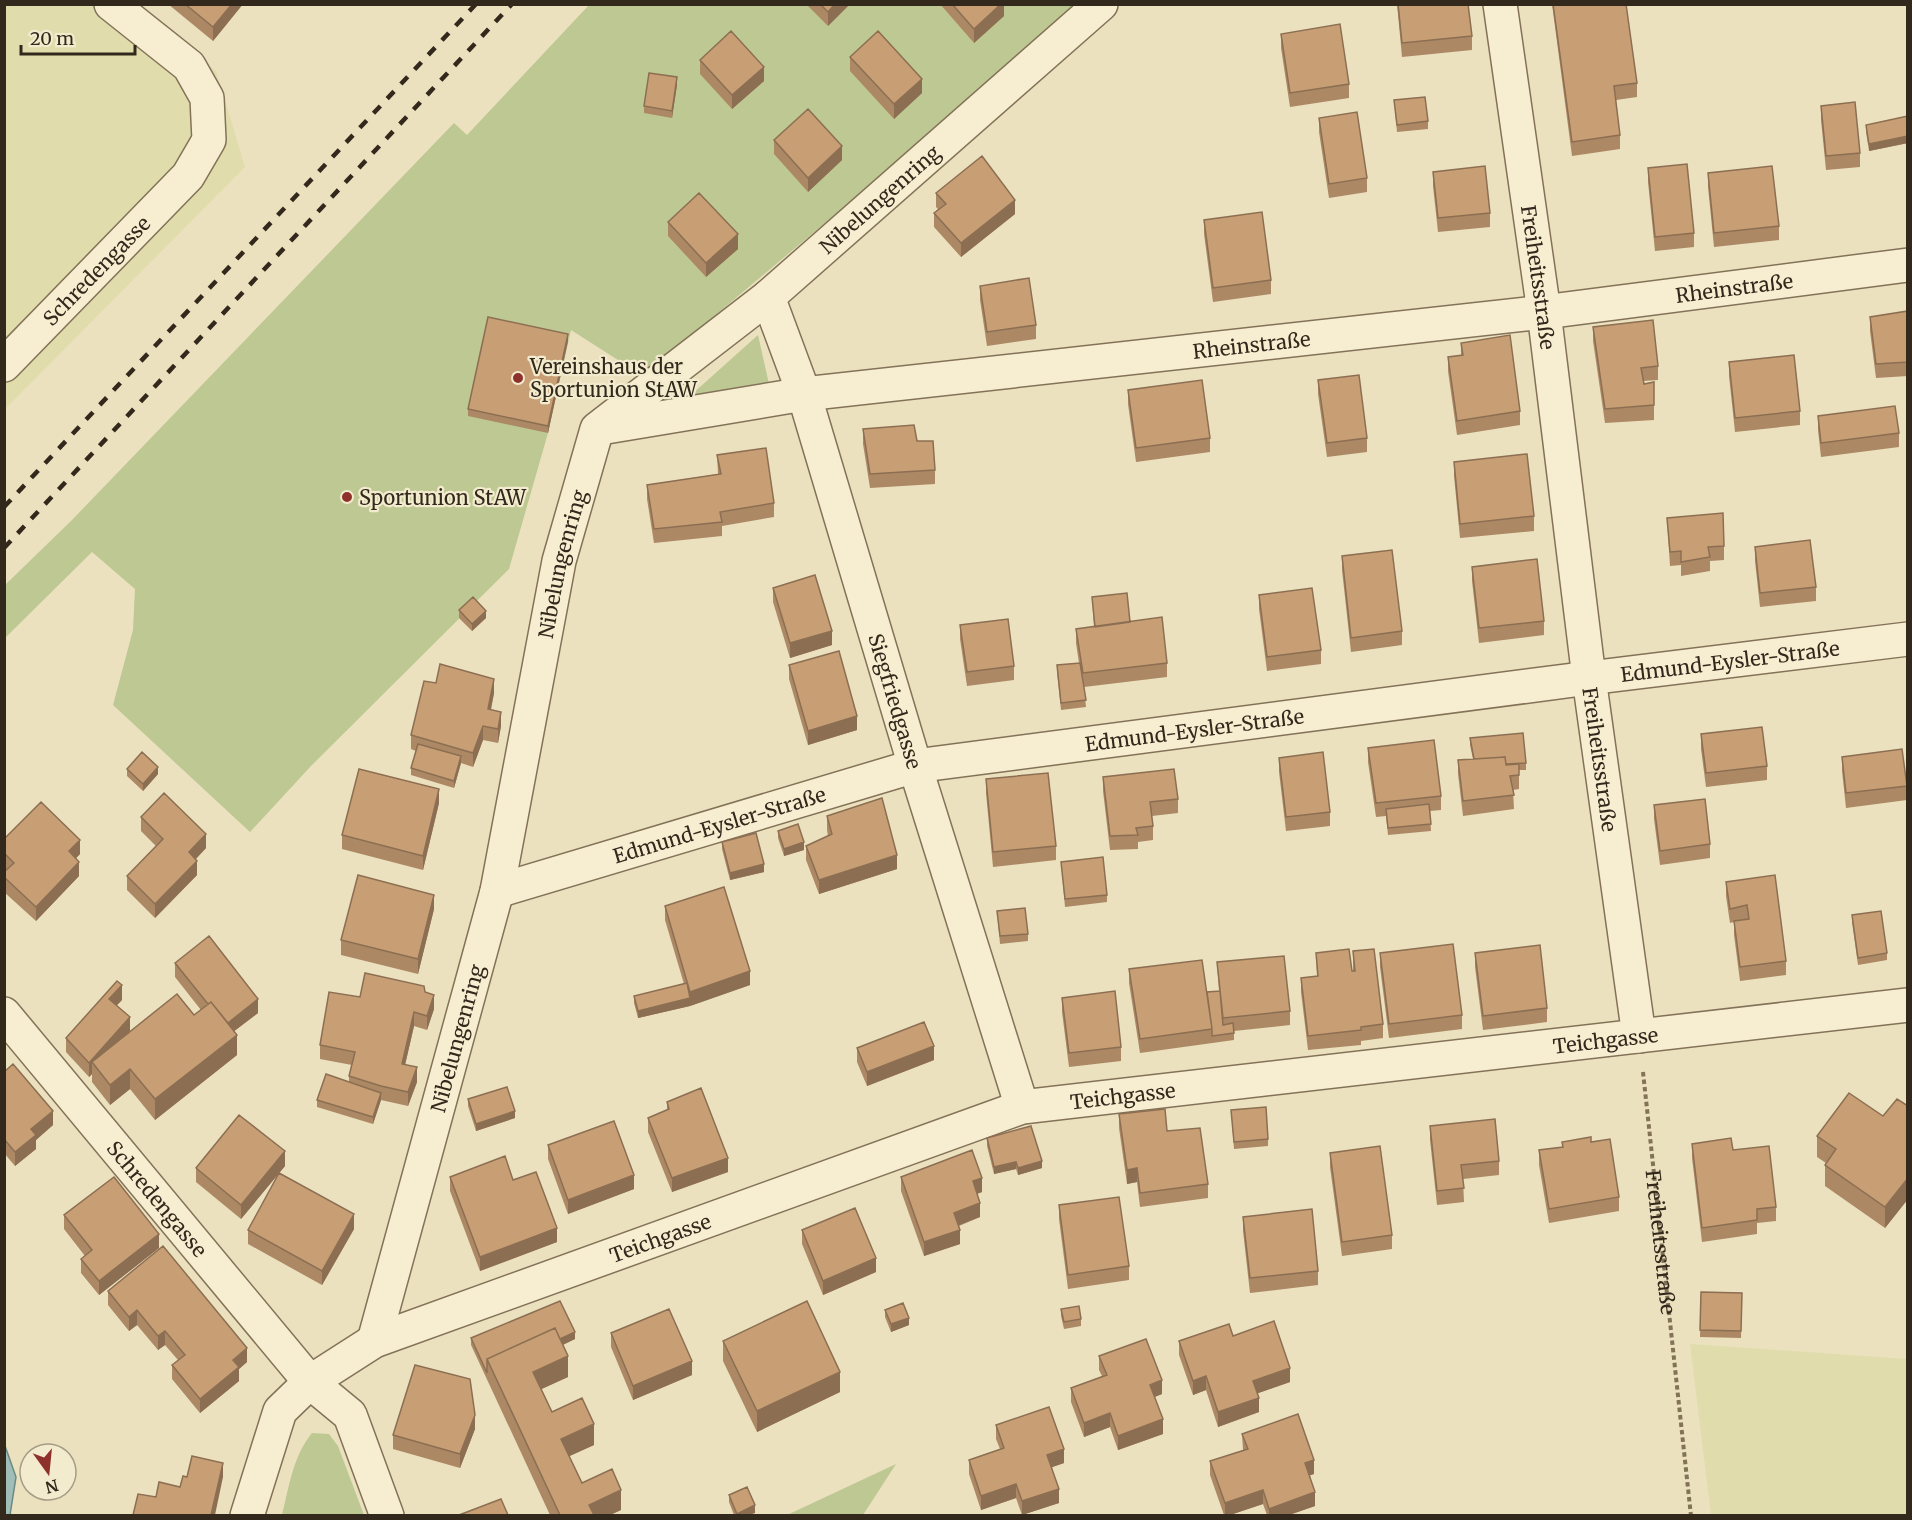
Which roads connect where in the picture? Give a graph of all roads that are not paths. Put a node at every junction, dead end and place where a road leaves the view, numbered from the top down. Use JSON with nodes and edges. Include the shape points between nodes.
{"nodes":[{"id":1,"x":111,"y":4,"type":"edge"},
{"id":2,"x":1101,"y":4,"type":"edge"},
{"id":3,"x":1500,"y":4,"type":"edge"},
{"id":4,"x":1908,"y":265,"type":"edge"},
{"id":5,"x":768,"y":297,"type":"junction"},
{"id":6,"x":1544,"y":312,"type":"junction"},
{"id":7,"x":4,"y":365,"type":"edge"},
{"id":8,"x":804,"y":394,"type":"junction"},
{"id":9,"x":597,"y":429,"type":"junction"},
{"id":10,"x":1908,"y":639,"type":"edge"},
{"id":11,"x":1589,"y":678,"type":"junction"},
{"id":12,"x":915,"y":766,"type":"junction"},
{"id":13,"x":497,"y":891,"type":"junction"},
{"id":14,"x":1908,"y":1005,"type":"edge"},
{"id":15,"x":4,"y":1014,"type":"edge"},
{"id":16,"x":1639,"y":1036,"type":"junction"},
{"id":17,"x":1022,"y":1107,"type":"junction"},
{"id":18,"x":374,"y":1341,"type":"junction"},
{"id":19,"x":310,"y":1382,"type":"junction"},
{"id":20,"x":247,"y":1515,"type":"edge"},
{"id":21,"x":387,"y":1515,"type":"edge"}],
"edges":[{"from":1,"to":7,"type":"street","name":"Schredengasse","via":[[189,66],[207,98],[209,140],[188,176]]},
{"from":2,"to":5,"type":"street","name":"Nibelungenring"},
{"from":3,"to":6,"type":"street","name":"Freiheitsstraße"},
{"from":4,"to":6,"type":"street","name":"Rheinstraße"},
{"from":5,"to":8,"type":"street","name":"Siegfriedgasse"},
{"from":5,"to":9,"type":"street","name":"Nibelungenring"},
{"from":6,"to":8,"type":"street","name":"Rheinstraße"},
{"from":6,"to":11,"type":"street","name":"Freiheitsstraße"},
{"from":8,"to":9,"type":"street","name":"Rheinstraße"},
{"from":8,"to":12,"type":"street","name":"Siegfriedgasse"},
{"from":9,"to":13,"type":"street","name":"Nibelungenring","via":[[559,561]]},
{"from":10,"to":11,"type":"street","name":"Edmund-Eysler-Straße"},
{"from":11,"to":12,"type":"street","name":"Edmund-Eysler-Straße"},
{"from":11,"to":16,"type":"street","name":"Freiheitsstraße"},
{"from":12,"to":13,"type":"street","name":"Edmund-Eysler-Straße"},
{"from":12,"to":17,"type":"street","name":"Siegfriedgasse"},
{"from":13,"to":18,"type":"street","name":"Nibelungenring"},
{"from":14,"to":16,"type":"street","name":"Teichgasse"},
{"from":15,"to":19,"type":"street","name":"Schredengasse"},
{"from":16,"to":17,"type":"street","name":"Teichgasse"},
{"from":17,"to":18,"type":"street","name":"Teichgasse"},
{"from":18,"to":19,"type":"street"},
{"from":19,"to":20,"type":"street","via":[[280,1411]]},
{"from":19,"to":21,"type":"street","via":[[350,1415]]}]}
